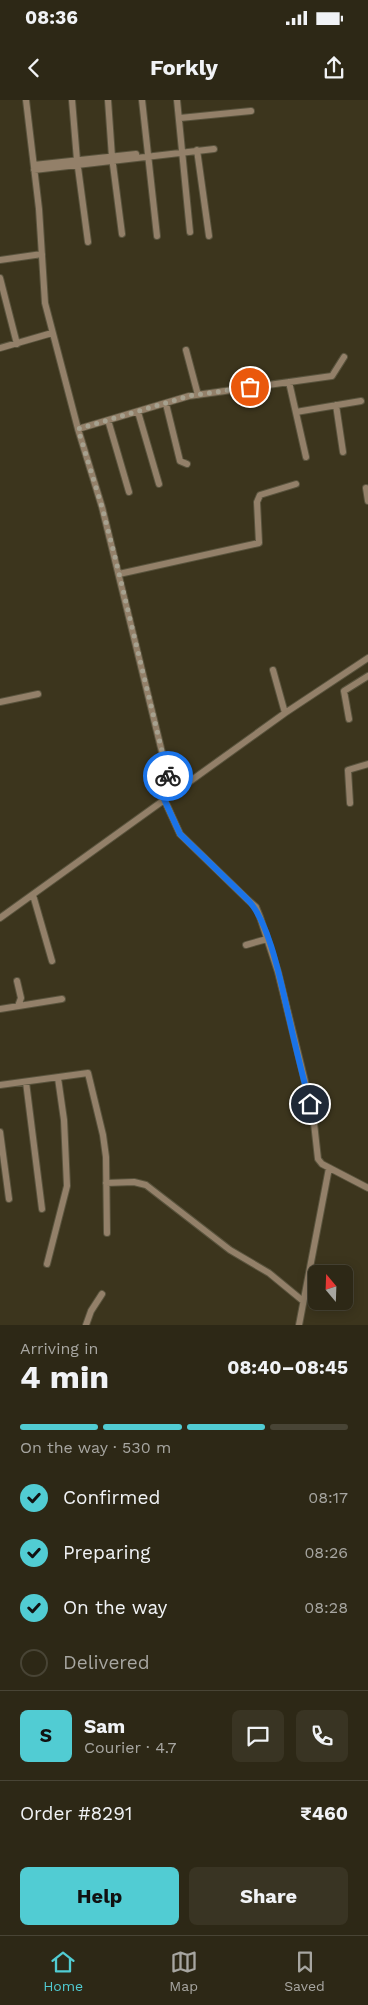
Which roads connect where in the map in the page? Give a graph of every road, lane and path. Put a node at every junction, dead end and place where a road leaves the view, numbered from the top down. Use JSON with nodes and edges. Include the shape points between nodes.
{"nodes":[{"id":1,"x":26,"y":100,"type":"edge"},
{"id":2,"x":72,"y":100,"type":"edge"},
{"id":3,"x":108,"y":100,"type":"edge"},
{"id":4,"x":142,"y":100,"type":"edge"},
{"id":5,"x":177,"y":100,"type":"edge"},
{"id":6,"x":251,"y":111,"type":"dead end"},
{"id":7,"x":180,"y":118,"type":"junction"},
{"id":8,"x":214,"y":149,"type":"dead end"},
{"id":9,"x":197,"y":150,"type":"junction"},
{"id":10,"x":182,"y":152,"type":"junction"},
{"id":11,"x":147,"y":155,"type":"junction"},
{"id":12,"x":113,"y":159,"type":"junction"},
{"id":13,"x":77,"y":163,"type":"junction"},
{"id":14,"x":34,"y":167,"type":"junction"},
{"id":15,"x":190,"y":232,"type":"dead end"},
{"id":16,"x":122,"y":234,"type":"dead end"},
{"id":17,"x":157,"y":236,"type":"dead end"},
{"id":18,"x":209,"y":236,"type":"dead end"},
{"id":19,"x":88,"y":242,"type":"dead end"},
{"id":20,"x":42,"y":254,"type":"junction"},
{"id":21,"x":0,"y":260,"type":"edge"},
{"id":22,"x":0,"y":278,"type":"edge"},
{"id":23,"x":52,"y":334,"type":"junction"},
{"id":24,"x":17,"y":344,"type":"junction"},
{"id":25,"x":0,"y":348,"type":"edge"},
{"id":26,"x":186,"y":350,"type":"dead end"},
{"id":27,"x":344,"y":357,"type":"dead end"},
{"id":28,"x":289,"y":382,"type":"junction"},
{"id":29,"x":198,"y":395,"type":"junction"},
{"id":30,"x":361,"y":401,"type":"dead end"},
{"id":31,"x":166,"y":404,"type":"junction"},
{"id":32,"x":336,"y":406,"type":"junction"},
{"id":33,"x":138,"y":412,"type":"junction"},
{"id":34,"x":296,"y":412,"type":"junction"},
{"id":35,"x":108,"y":420,"type":"junction"},
{"id":36,"x":78,"y":429,"type":"junction"},
{"id":37,"x":343,"y":452,"type":"dead end"},
{"id":38,"x":306,"y":457,"type":"dead end"},
{"id":39,"x":187,"y":464,"type":"dead end"},
{"id":40,"x":158,"y":484,"type":"dead end"},
{"id":41,"x":296,"y":484,"type":"dead end"},
{"id":42,"x":366,"y":488,"type":"dead end"},
{"id":43,"x":129,"y":492,"type":"dead end"},
{"id":44,"x":368,"y":501,"type":"edge"},
{"id":45,"x":119,"y":574,"type":"junction"},
{"id":46,"x":368,"y":658,"type":"edge"},
{"id":47,"x":273,"y":670,"type":"dead end"},
{"id":48,"x":368,"y":676,"type":"edge"},
{"id":49,"x":38,"y":694,"type":"dead end"},
{"id":50,"x":0,"y":702,"type":"edge"},
{"id":51,"x":285,"y":713,"type":"junction"},
{"id":52,"x":349,"y":719,"type":"dead end"},
{"id":53,"x":368,"y":764,"type":"edge"},
{"id":54,"x":172,"y":793,"type":"junction"},
{"id":55,"x":164,"y":799,"type":"junction"},
{"id":56,"x":350,"y":803,"type":"dead end"},
{"id":57,"x":33,"y":895,"type":"junction"},
{"id":58,"x":0,"y":918,"type":"edge"},
{"id":59,"x":268,"y":939,"type":"junction"},
{"id":60,"x":246,"y":945,"type":"dead end"},
{"id":61,"x":52,"y":961,"type":"dead end"},
{"id":62,"x":17,"y":981,"type":"dead end"},
{"id":63,"x":62,"y":999,"type":"dead end"},
{"id":64,"x":18,"y":1006,"type":"junction"},
{"id":65,"x":0,"y":1009,"type":"edge"},
{"id":66,"x":58,"y":1078,"type":"junction"},
{"id":67,"x":26,"y":1082,"type":"junction"},
{"id":68,"x":0,"y":1085,"type":"edge"},
{"id":69,"x":0,"y":1132,"type":"edge"},
{"id":70,"x":329,"y":1168,"type":"junction"},
{"id":71,"x":106,"y":1183,"type":"junction"},
{"id":72,"x":368,"y":1188,"type":"edge"},
{"id":73,"x":8,"y":1200,"type":"dead end"},
{"id":74,"x":42,"y":1209,"type":"dead end"},
{"id":75,"x":107,"y":1234,"type":"dead end"},
{"id":76,"x":47,"y":1264,"type":"dead end"},
{"id":77,"x":102,"y":1294,"type":"dead end"},
{"id":78,"x":303,"y":1301,"type":"junction"},
{"id":79,"x":86,"y":1325,"type":"edge"},
{"id":80,"x":298,"y":1325,"type":"edge"}],
"edges":[{"from":1,"to":14,"type":"street"},
{"from":2,"to":13,"type":"street"},
{"from":3,"to":12,"type":"street"},
{"from":4,"to":11,"type":"street"},
{"from":5,"to":7,"type":"street"},
{"from":6,"to":7,"type":"street"},
{"from":7,"to":10,"type":"street"},
{"from":8,"to":9,"type":"street"},
{"from":9,"to":10,"type":"street"},
{"from":9,"to":18,"type":"street"},
{"from":10,"to":11,"type":"street"},
{"from":10,"to":15,"type":"street"},
{"from":11,"to":12,"type":"street"},
{"from":11,"to":17,"type":"street"},
{"from":12,"to":13,"type":"street"},
{"from":12,"to":16,"type":"street"},
{"from":13,"to":14,"type":"street"},
{"from":13,"to":19,"type":"street"},
{"from":14,"to":20,"type":"street"},
{"from":20,"to":21,"type":"street"},
{"from":20,"to":23,"type":"street","via":[[45,303]]},
{"from":22,"to":24,"type":"street"},
{"from":23,"to":24,"type":"street"},
{"from":23,"to":36,"type":"street"},
{"from":24,"to":25,"type":"street"},
{"from":26,"to":29,"type":"street"},
{"from":27,"to":28,"type":"street","via":[[332,376]]},
{"from":28,"to":29,"type":"street"},
{"from":28,"to":34,"type":"street"},
{"from":29,"to":31,"type":"street"},
{"from":30,"to":32,"type":"street"},
{"from":31,"to":33,"type":"street"},
{"from":31,"to":39,"type":"street","via":[[180,460]]},
{"from":32,"to":34,"type":"street"},
{"from":32,"to":37,"type":"street"},
{"from":33,"to":35,"type":"street"},
{"from":33,"to":40,"type":"street"},
{"from":34,"to":38,"type":"street"},
{"from":35,"to":36,"type":"street"},
{"from":35,"to":43,"type":"street"},
{"from":36,"to":45,"type":"street"},
{"from":41,"to":45,"type":"street","via":[[260,495],[257,502],[259,543]]},
{"from":42,"to":44,"type":"street"},
{"from":45,"to":54,"type":"street"},
{"from":46,"to":51,"type":"street"},
{"from":47,"to":51,"type":"street"},
{"from":48,"to":52,"type":"street","via":[[344,691]]},
{"from":49,"to":50,"type":"street"},
{"from":51,"to":54,"type":"street"},
{"from":53,"to":56,"type":"street","via":[[348,770]]},
{"from":54,"to":55,"type":"street"},
{"from":55,"to":57,"type":"street"},
{"from":55,"to":59,"type":"street","via":[[180,834],[256,908]]},
{"from":57,"to":58,"type":"street"},
{"from":57,"to":61,"type":"street"},
{"from":59,"to":60,"type":"street"},
{"from":59,"to":70,"type":"street","via":[[313,1114],[316,1156]]},
{"from":62,"to":64,"type":"street","via":[[21,998]]},
{"from":63,"to":64,"type":"street"},
{"from":64,"to":65,"type":"street"},
{"from":66,"to":67,"type":"street"},
{"from":66,"to":71,"type":"street","via":[[88,1073],[103,1135]]},
{"from":66,"to":76,"type":"street","via":[[68,1186]]},
{"from":67,"to":68,"type":"street"},
{"from":67,"to":74,"type":"street"},
{"from":69,"to":73,"type":"street"},
{"from":70,"to":72,"type":"street"},
{"from":70,"to":78,"type":"street"},
{"from":71,"to":75,"type":"street"},
{"from":71,"to":78,"type":"street","via":[[146,1185],[230,1250],[270,1273]]},
{"from":77,"to":79,"type":"street"},
{"from":78,"to":80,"type":"street"}]}
